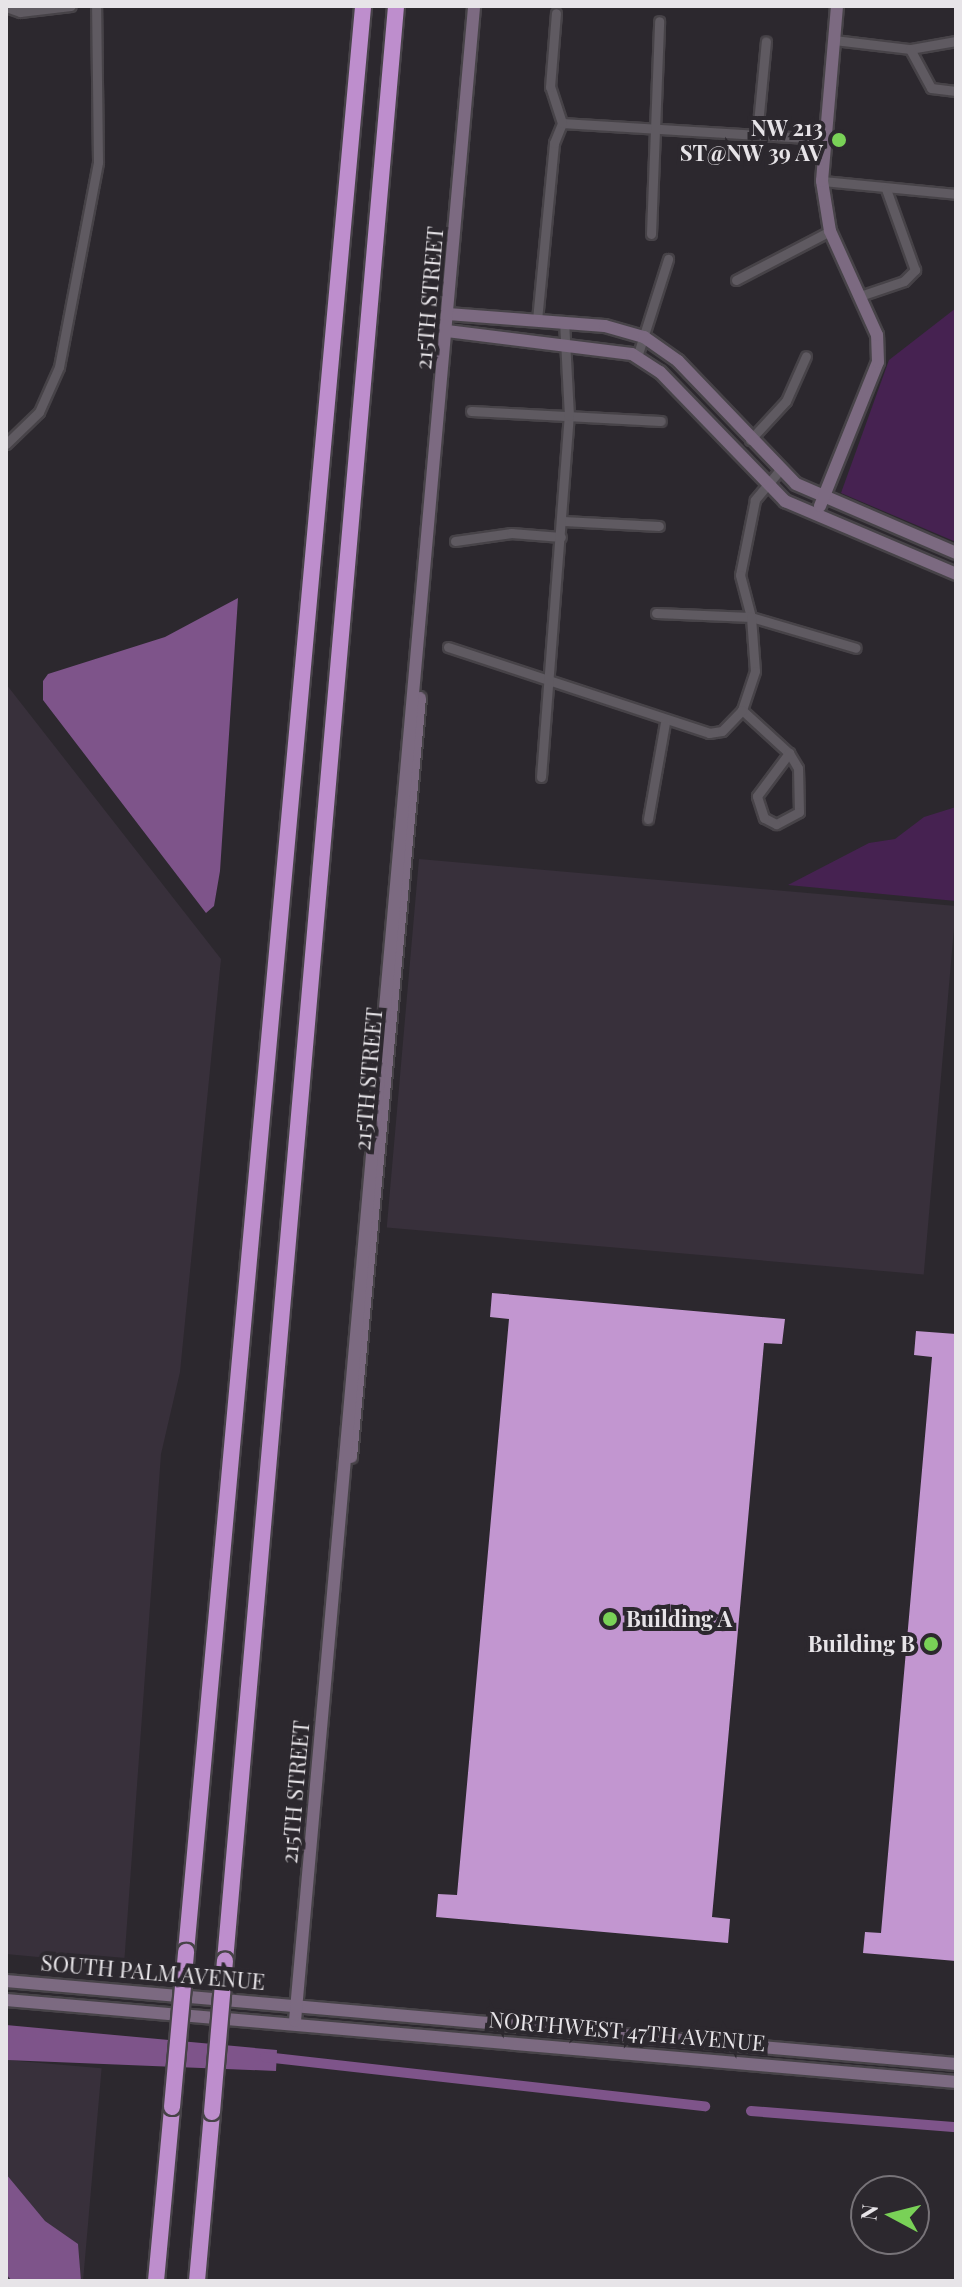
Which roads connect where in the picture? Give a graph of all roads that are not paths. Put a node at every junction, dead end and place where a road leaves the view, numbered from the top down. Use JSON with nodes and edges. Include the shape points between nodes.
{"nodes":[{"id":1,"x":71,"y":6,"type":"edge"},
{"id":2,"x":96,"y":6,"type":"edge"},
{"id":3,"x":363,"y":6,"type":"edge"},
{"id":4,"x":396,"y":6,"type":"edge"},
{"id":5,"x":474,"y":6,"type":"edge"},
{"id":6,"x":837,"y":6,"type":"edge"},
{"id":7,"x":8,"y":9,"type":"edge"},
{"id":8,"x":556,"y":13,"type":"dead end"},
{"id":9,"x":659,"y":21,"type":"dead end"},
{"id":10,"x":834,"y":40,"type":"junction"},
{"id":11,"x":766,"y":41,"type":"dead end"},
{"id":12,"x":956,"y":41,"type":"edge"},
{"id":13,"x":910,"y":49,"type":"junction"},
{"id":14,"x":956,"y":91,"type":"edge"},
{"id":15,"x":562,"y":123,"type":"junction"},
{"id":16,"x":659,"y":126,"type":"junction"},
{"id":17,"x":757,"y":134,"type":"junction"},
{"id":18,"x":824,"y":139,"type":"junction"},
{"id":19,"x":822,"y":181,"type":"junction"},
{"id":20,"x":886,"y":189,"type":"junction"},
{"id":21,"x":956,"y":194,"type":"edge"},
{"id":22,"x":830,"y":231,"type":"junction"},
{"id":23,"x":651,"y":234,"type":"dead end"},
{"id":24,"x":668,"y":259,"type":"dead end"},
{"id":25,"x":736,"y":280,"type":"dead end"},
{"id":26,"x":860,"y":296,"type":"junction"},
{"id":27,"x":448,"y":314,"type":"junction"},
{"id":28,"x":537,"y":320,"type":"junction"},
{"id":29,"x":564,"y":322,"type":"junction"},
{"id":30,"x":447,"y":331,"type":"junction"},
{"id":31,"x":644,"y":337,"type":"junction"},
{"id":32,"x":564,"y":341,"type":"junction"},
{"id":33,"x":806,"y":356,"type":"dead end"},
{"id":34,"x":637,"y":357,"type":"junction"},
{"id":35,"x":471,"y":411,"type":"dead end"},
{"id":36,"x":569,"y":416,"type":"junction"},
{"id":37,"x":661,"y":421,"type":"dead end"},
{"id":38,"x":750,"y":440,"type":"junction"},
{"id":39,"x":6,"y":444,"type":"edge"},
{"id":40,"x":779,"y":471,"type":"junction"},
{"id":41,"x":767,"y":486,"type":"junction"},
{"id":42,"x":824,"y":499,"type":"junction"},
{"id":43,"x":814,"y":516,"type":"junction"},
{"id":44,"x":563,"y":521,"type":"junction"},
{"id":45,"x":659,"y":526,"type":"dead end"},
{"id":46,"x":561,"y":537,"type":"junction"},
{"id":47,"x":455,"y":541,"type":"dead end"},
{"id":48,"x":956,"y":553,"type":"edge"},
{"id":49,"x":956,"y":574,"type":"edge"},
{"id":50,"x":656,"y":613,"type":"dead end"},
{"id":51,"x":751,"y":617,"type":"junction"},
{"id":52,"x":448,"y":647,"type":"dead end"},
{"id":53,"x":856,"y":648,"type":"dead end"},
{"id":54,"x":549,"y":678,"type":"junction"},
{"id":55,"x":742,"y":710,"type":"junction"},
{"id":56,"x":665,"y":723,"type":"junction"},
{"id":57,"x":789,"y":753,"type":"junction"},
{"id":58,"x":541,"y":777,"type":"dead end"},
{"id":59,"x":648,"y":819,"type":"dead end"},
{"id":60,"x":6,"y":1981,"type":"edge"},
{"id":61,"x":6,"y":2000,"type":"edge"},
{"id":62,"x":296,"y":2004,"type":"junction"},
{"id":63,"x":295,"y":2021,"type":"junction"},
{"id":64,"x":956,"y":2064,"type":"edge"},
{"id":65,"x":956,"y":2082,"type":"edge"},
{"id":66,"x":156,"y":2281,"type":"edge"},
{"id":67,"x":197,"y":2281,"type":"edge"}],
"edges":[{"from":1,"to":7,"type":"street"},
{"from":2,"to":39,"type":"street","via":[[102,97],[93,191],[59,367],[39,412]]},
{"from":3,"to":66,"type":"highway","bridge":true},
{"from":4,"to":67,"type":"highway","bridge":true},
{"from":5,"to":27,"type":"street","name":"215TH STREET"},
{"from":6,"to":10,"type":"street"},
{"from":8,"to":15,"type":"street","via":[[550,87]]},
{"from":9,"to":16,"type":"street"},
{"from":10,"to":13,"type":"street"},
{"from":10,"to":18,"type":"street"},
{"from":11,"to":17,"type":"street"},
{"from":12,"to":13,"type":"street","via":[[936,50]]},
{"from":13,"to":14,"type":"street","via":[[931,88]]},
{"from":15,"to":16,"type":"street"},
{"from":15,"to":28,"type":"street","via":[[554,143]]},
{"from":16,"to":17,"type":"street"},
{"from":16,"to":23,"type":"street"},
{"from":17,"to":18,"type":"street"},
{"from":18,"to":19,"type":"street"},
{"from":19,"to":20,"type":"street"},
{"from":19,"to":22,"type":"street"},
{"from":20,"to":21,"type":"street"},
{"from":20,"to":26,"type":"street","via":[[915,270],[904,281]]},
{"from":22,"to":25,"type":"street"},
{"from":22,"to":26,"type":"street"},
{"from":24,"to":31,"type":"street"},
{"from":26,"to":42,"type":"street","via":[[877,335],[878,362]]},
{"from":27,"to":28,"type":"street"},
{"from":27,"to":30,"type":"street","name":"215TH STREET"},
{"from":28,"to":29,"type":"street"},
{"from":29,"to":31,"type":"street"},
{"from":29,"to":32,"type":"street"},
{"from":30,"to":32,"type":"street"},
{"from":30,"to":62,"type":"street","name":"215TH STREET"},
{"from":31,"to":34,"type":"street"},
{"from":31,"to":38,"type":"street","via":[[678,361]]},
{"from":32,"to":34,"type":"street"},
{"from":32,"to":36,"type":"street"},
{"from":33,"to":38,"type":"street","via":[[786,401]]},
{"from":34,"to":41,"type":"street","via":[[660,372]]},
{"from":35,"to":36,"type":"street"},
{"from":36,"to":37,"type":"street"},
{"from":36,"to":44,"type":"street"},
{"from":38,"to":40,"type":"street"},
{"from":40,"to":41,"type":"street"},
{"from":40,"to":42,"type":"street"},
{"from":41,"to":43,"type":"street"},
{"from":41,"to":51,"type":"street","via":[[755,500],[740,575]]},
{"from":42,"to":43,"type":"street"},
{"from":42,"to":48,"type":"street"},
{"from":43,"to":49,"type":"street"},
{"from":44,"to":45,"type":"street"},
{"from":44,"to":46,"type":"street"},
{"from":46,"to":47,"type":"street","via":[[511,533]]},
{"from":46,"to":54,"type":"street"},
{"from":50,"to":51,"type":"street"},
{"from":51,"to":53,"type":"street"},
{"from":51,"to":55,"type":"street","via":[[755,671]]},
{"from":52,"to":54,"type":"street"},
{"from":54,"to":56,"type":"street"},
{"from":54,"to":58,"type":"street"},
{"from":55,"to":56,"type":"street","via":[[722,731]]},
{"from":55,"to":57,"type":"street"},
{"from":56,"to":59,"type":"street"},
{"from":57,"to":57,"type":"street","via":[[798,768],[799,812],[776,824],[764,818],[757,796]]},
{"from":60,"to":62,"type":"street","name":"SOUTH PALM AVENUE"},
{"from":61,"to":63,"type":"street","name":"SOUTH PALM AVENUE"},
{"from":62,"to":63,"type":"street","name":"215TH STREET"},
{"from":62,"to":64,"type":"street","name":"NORTHWEST 47TH AVENUE"},
{"from":63,"to":65,"type":"street","name":"NORTHWEST 47TH AVENUE"}]}
